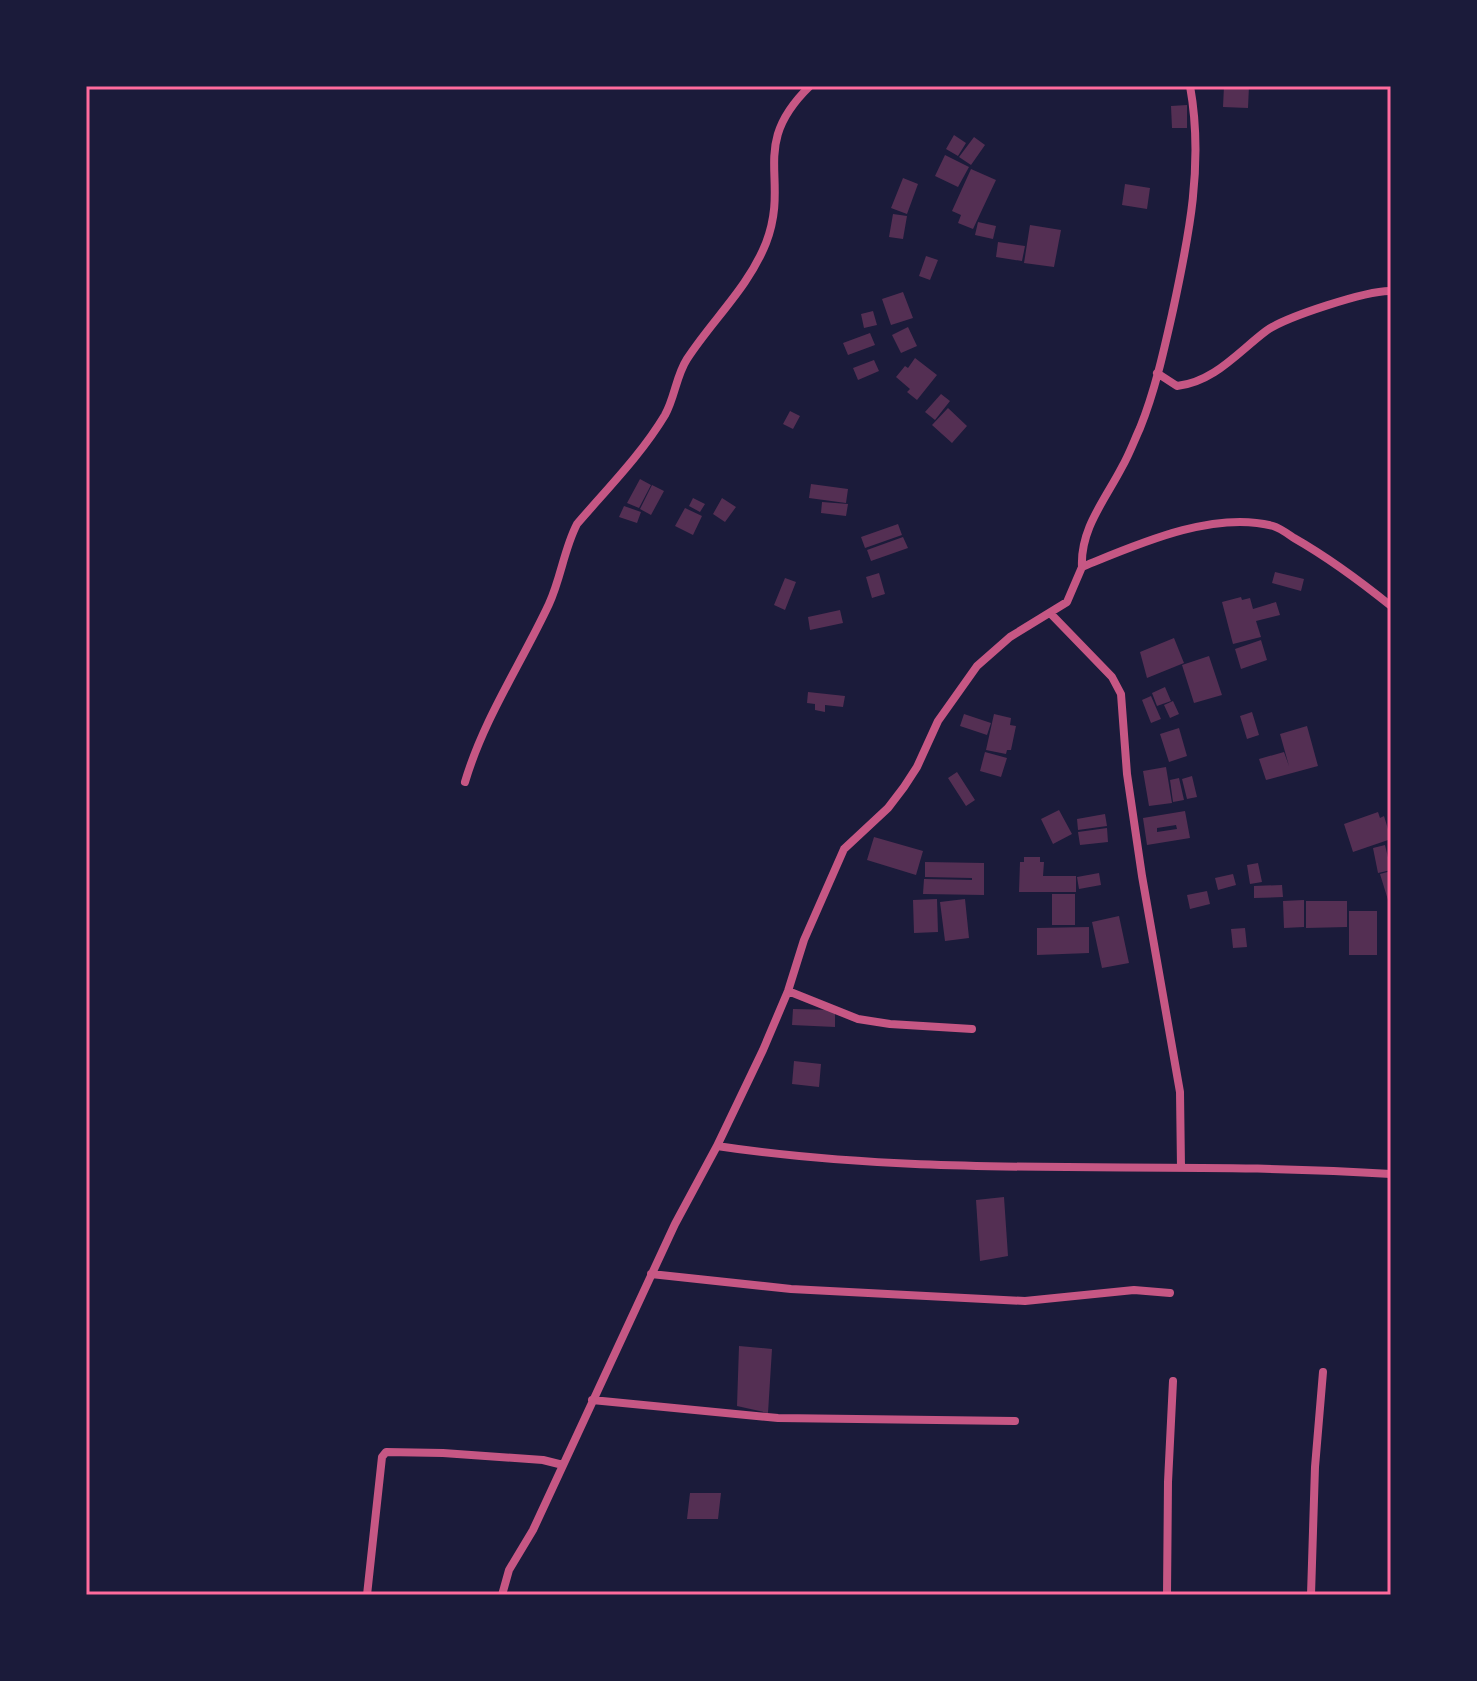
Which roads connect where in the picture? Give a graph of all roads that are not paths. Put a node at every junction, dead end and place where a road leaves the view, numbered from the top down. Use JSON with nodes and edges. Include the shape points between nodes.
{"nodes":[{"id":1,"x":810,"y":86,"type":"edge"},
{"id":2,"x":1190,"y":86,"type":"edge"},
{"id":3,"x":1391,"y":291,"type":"edge"},
{"id":4,"x":1157,"y":373,"type":"junction"},
{"id":5,"x":1082,"y":567,"type":"junction"},
{"id":6,"x":1391,"y":606,"type":"edge"},
{"id":7,"x":1051,"y":614,"type":"junction"},
{"id":8,"x":465,"y":782,"type":"dead end"},
{"id":9,"x":788,"y":991,"type":"junction"},
{"id":10,"x":972,"y":1029,"type":"dead end"},
{"id":11,"x":717,"y":1146,"type":"junction"},
{"id":12,"x":1181,"y":1168,"type":"junction"},
{"id":13,"x":1391,"y":1174,"type":"edge"},
{"id":14,"x":651,"y":1274,"type":"junction"},
{"id":15,"x":1170,"y":1293,"type":"dead end"},
{"id":16,"x":1323,"y":1372,"type":"dead end"},
{"id":17,"x":1173,"y":1381,"type":"dead end"},
{"id":18,"x":592,"y":1400,"type":"junction"},
{"id":19,"x":1015,"y":1421,"type":"dead end"},
{"id":20,"x":563,"y":1465,"type":"junction"},
{"id":21,"x":367,"y":1595,"type":"edge"},
{"id":22,"x":502,"y":1595,"type":"edge"},
{"id":23,"x":1167,"y":1595,"type":"edge"},
{"id":24,"x":1311,"y":1595,"type":"edge"}],
"edges":[{"from":1,"to":8,"type":"street","via":[[794,101],[777,132],[775,204],[755,268],[685,361],[653,433],[573,532],[556,589],[491,714]]},
{"from":2,"to":4,"type":"street","via":[[1196,155],[1192,226]]},
{"from":3,"to":4,"type":"street","via":[[1326,306],[1270,328],[1192,385],[1177,386]]},
{"from":4,"to":5,"type":"street","via":[[1125,464],[1085,533]]},
{"from":5,"to":6,"type":"street","via":[[1181,531],[1260,525],[1274,527],[1318,552]]},
{"from":5,"to":7,"type":"street","via":[[1067,602]]},
{"from":7,"to":9,"type":"street","via":[[1028,624],[977,666],[938,721],[904,787],[849,842],[804,940]]},
{"from":7,"to":12,"type":"street","via":[[1112,677],[1121,694],[1127,774],[1180,1092]]},
{"from":9,"to":10,"type":"street","via":[[858,1019]]},
{"from":9,"to":11,"type":"street"},
{"from":11,"to":12,"type":"street","via":[[786,1157],[953,1168]]},
{"from":11,"to":14,"type":"street"},
{"from":12,"to":13,"type":"street"},
{"from":14,"to":15,"type":"street","via":[[791,1289],[1025,1301],[1122,1290]]},
{"from":14,"to":18,"type":"street"},
{"from":16,"to":24,"type":"street"},
{"from":17,"to":23,"type":"street"},
{"from":18,"to":19,"type":"street","via":[[778,1418]]},
{"from":18,"to":20,"type":"street"},
{"from":20,"to":21,"type":"street","via":[[386,1452]]},
{"from":20,"to":22,"type":"street","via":[[509,1570]]}]}
